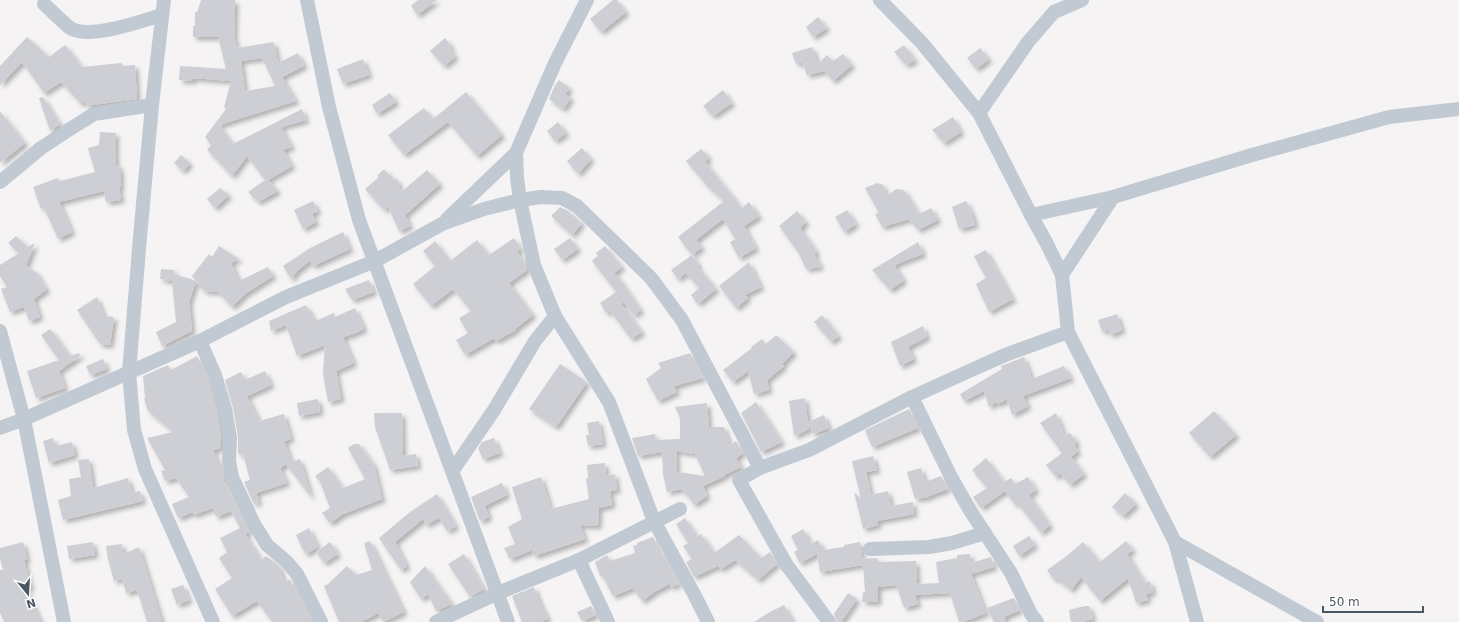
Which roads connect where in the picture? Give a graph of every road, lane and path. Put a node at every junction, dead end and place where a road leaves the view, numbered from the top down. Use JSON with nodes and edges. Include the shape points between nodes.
{"nodes":[{"id":1,"x":164,"y":0,"type":"edge"},
{"id":2,"x":307,"y":0,"type":"edge"},
{"id":3,"x":587,"y":0,"type":"edge"},
{"id":4,"x":880,"y":0,"type":"edge"},
{"id":5,"x":1082,"y":0,"type":"edge"},
{"id":6,"x":44,"y":4,"type":"dead end"},
{"id":7,"x":162,"y":15,"type":"junction"},
{"id":8,"x":152,"y":105,"type":"junction"},
{"id":9,"x":1459,"y":109,"type":"edge"},
{"id":10,"x":979,"y":113,"type":"junction"},
{"id":11,"x":516,"y":153,"type":"junction"},
{"id":12,"x":0,"y":182,"type":"edge"},
{"id":13,"x":1113,"y":197,"type":"junction"},
{"id":14,"x":520,"y":200,"type":"junction"},
{"id":15,"x":1031,"y":215,"type":"junction"},
{"id":16,"x":442,"y":224,"type":"junction"},
{"id":17,"x":375,"y":261,"type":"junction"},
{"id":18,"x":1062,"y":275,"type":"junction"},
{"id":19,"x":555,"y":316,"type":"junction"},
{"id":20,"x":0,"y":331,"type":"edge"},
{"id":21,"x":1068,"y":332,"type":"junction"},
{"id":22,"x":200,"y":340,"type":"junction"},
{"id":23,"x":129,"y":372,"type":"junction"},
{"id":24,"x":912,"y":397,"type":"junction"},
{"id":25,"x":24,"y":419,"type":"junction"},
{"id":26,"x":0,"y":428,"type":"edge"},
{"id":27,"x":760,"y":468,"type":"junction"},
{"id":28,"x":453,"y":470,"type":"junction"},
{"id":29,"x":680,"y":509,"type":"dead end"},
{"id":30,"x":654,"y":522,"type":"junction"},
{"id":31,"x":985,"y":533,"type":"junction"},
{"id":32,"x":1175,"y":542,"type":"junction"},
{"id":33,"x":870,"y":549,"type":"dead end"},
{"id":34,"x":579,"y":560,"type":"junction"},
{"id":35,"x":498,"y":593,"type":"junction"},
{"id":36,"x":64,"y":622,"type":"edge"},
{"id":37,"x":213,"y":622,"type":"edge"},
{"id":38,"x":321,"y":622,"type":"edge"},
{"id":39,"x":436,"y":622,"type":"edge"},
{"id":40,"x":508,"y":622,"type":"edge"},
{"id":41,"x":608,"y":622,"type":"edge"},
{"id":42,"x":708,"y":622,"type":"edge"},
{"id":43,"x":829,"y":622,"type":"edge"},
{"id":44,"x":1037,"y":622,"type":"edge"},
{"id":45,"x":1197,"y":622,"type":"edge"},
{"id":46,"x":1317,"y":622,"type":"edge"}],
"edges":[{"from":1,"to":7,"type":"street"},
{"from":2,"to":17,"type":"street","via":[[329,107],[359,220]]},
{"from":3,"to":11,"type":"street","via":[[555,63]]},
{"from":4,"to":10,"type":"street","via":[[922,43]]},
{"from":5,"to":10,"type":"street","via":[[1054,12],[1028,42]]},
{"from":6,"to":7,"type":"street","via":[[72,29],[91,32]]},
{"from":7,"to":8,"type":"street"},
{"from":8,"to":12,"type":"street","via":[[94,114],[41,148]]},
{"from":8,"to":23,"type":"street"},
{"from":9,"to":13,"type":"street","via":[[1389,117]]},
{"from":10,"to":15,"type":"street"},
{"from":11,"to":14,"type":"street"},
{"from":11,"to":16,"type":"street"},
{"from":13,"to":15,"type":"street"},
{"from":13,"to":18,"type":"street"},
{"from":14,"to":16,"type":"street"},
{"from":14,"to":19,"type":"street","via":[[534,265]]},
{"from":14,"to":27,"type":"street","via":[[562,198],[577,206],[651,278],[682,320]]},
{"from":15,"to":18,"type":"street"},
{"from":16,"to":17,"type":"street"},
{"from":17,"to":22,"type":"street","via":[[286,297]]},
{"from":17,"to":28,"type":"street"},
{"from":18,"to":21,"type":"street"},
{"from":19,"to":28,"type":"street","via":[[535,341],[494,410]]},
{"from":19,"to":30,"type":"street","via":[[609,402]]},
{"from":20,"to":25,"type":"street"},
{"from":21,"to":24,"type":"street","via":[[1005,355]]},
{"from":21,"to":32,"type":"street"},
{"from":22,"to":23,"type":"street"},
{"from":22,"to":38,"type":"street","via":[[215,375],[225,409],[230,438],[229,461],[232,477],[254,524],[267,545],[297,574]]},
{"from":23,"to":25,"type":"street"},
{"from":23,"to":37,"type":"street","via":[[134,430],[145,469]]},
{"from":24,"to":27,"type":"street","via":[[809,450]]},
{"from":24,"to":31,"type":"street","via":[[951,477]]},
{"from":25,"to":26,"type":"street"},
{"from":25,"to":36,"type":"street"},
{"from":27,"to":43,"type":"street","via":[[739,480],[786,564]]},
{"from":28,"to":35,"type":"street"},
{"from":29,"to":30,"type":"street"},
{"from":30,"to":34,"type":"street"},
{"from":30,"to":42,"type":"street"},
{"from":31,"to":33,"type":"street","via":[[929,547]]},
{"from":31,"to":44,"type":"street","via":[[1011,572]]},
{"from":32,"to":45,"type":"street"},
{"from":32,"to":46,"type":"street"},
{"from":34,"to":35,"type":"street"},
{"from":34,"to":41,"type":"street"},
{"from":35,"to":39,"type":"street"},
{"from":35,"to":40,"type":"street"}]}
